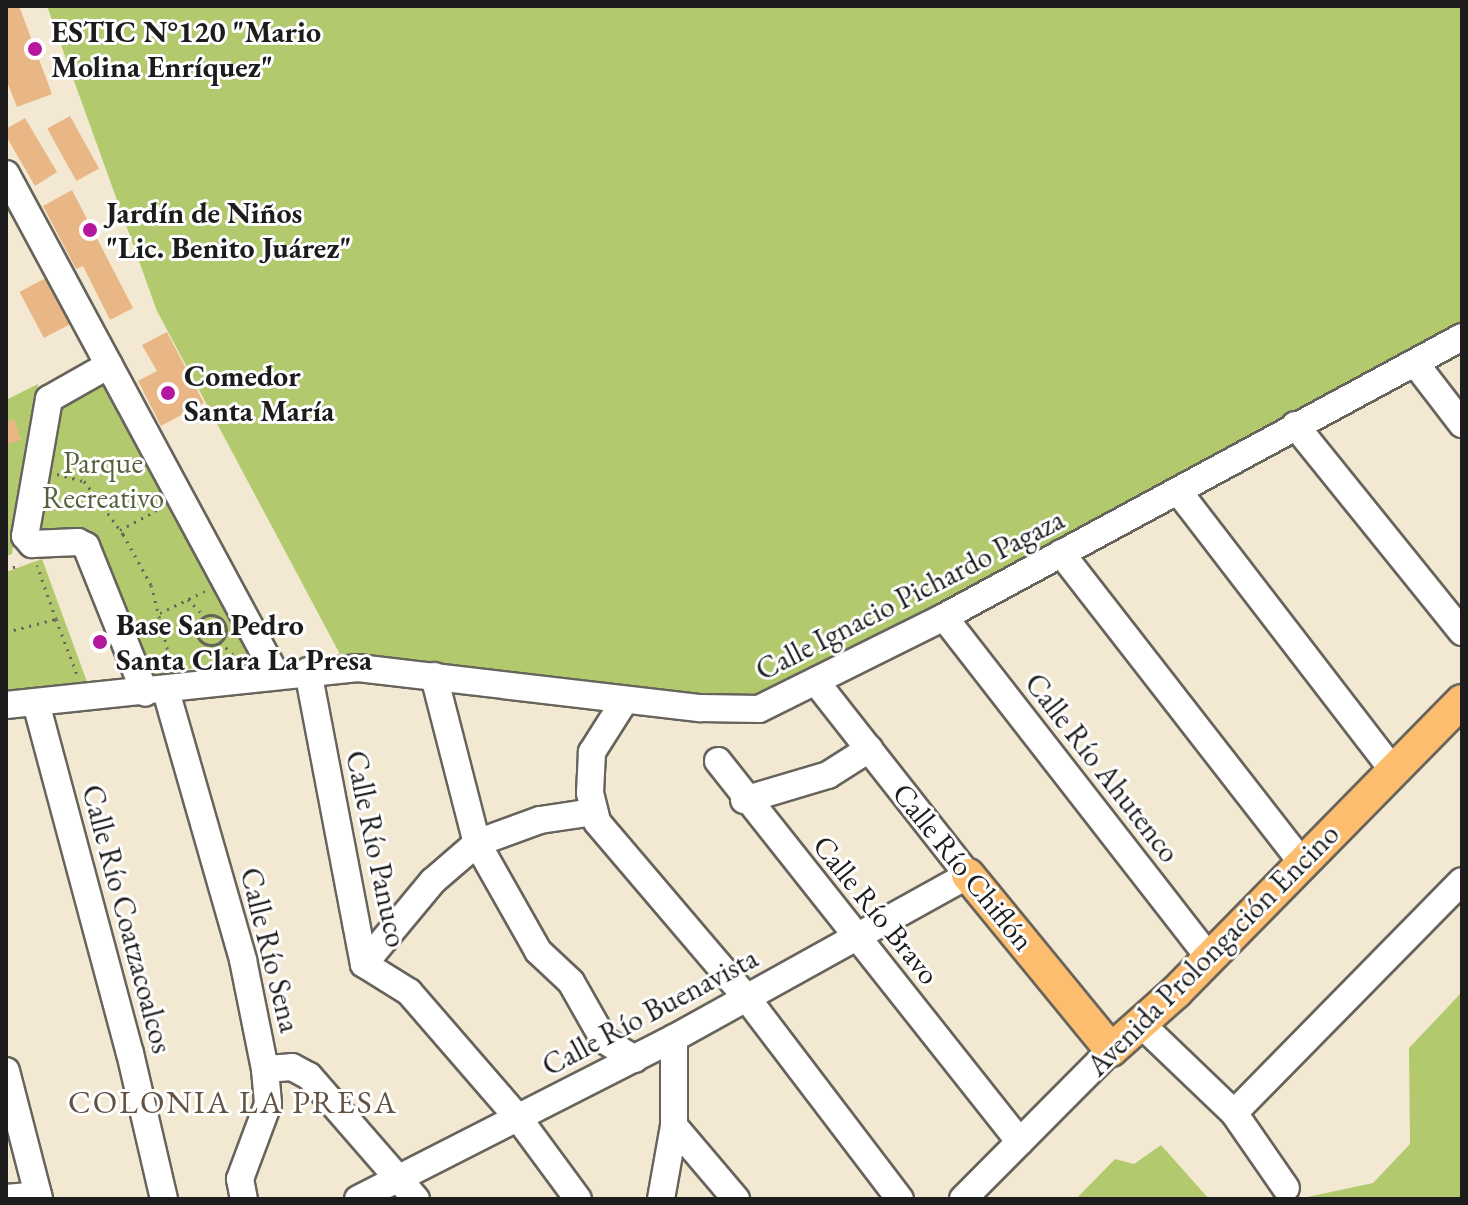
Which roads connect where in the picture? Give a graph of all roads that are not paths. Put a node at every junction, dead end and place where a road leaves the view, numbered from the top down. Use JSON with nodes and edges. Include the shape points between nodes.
{"nodes":[{"id":1,"x":6,"y":174,"type":"edge"},
{"id":2,"x":1462,"y":337,"type":"edge"},
{"id":3,"x":1415,"y":363,"type":"junction"},
{"id":4,"x":109,"y":365,"type":"junction"},
{"id":5,"x":1462,"y":424,"type":"edge"},
{"id":6,"x":1295,"y":425,"type":"junction"},
{"id":7,"x":1178,"y":491,"type":"junction"},
{"id":8,"x":1061,"y":553,"type":"junction"},
{"id":9,"x":944,"y":617,"type":"junction"},
{"id":10,"x":1462,"y":632,"type":"edge"},
{"id":11,"x":308,"y":671,"type":"junction"},
{"id":12,"x":276,"y":675,"type":"junction"},
{"id":13,"x":434,"y":676,"type":"junction"},
{"id":14,"x":816,"y":682,"type":"junction"},
{"id":15,"x":162,"y":692,"type":"junction"},
{"id":16,"x":625,"y":700,"type":"junction"},
{"id":17,"x":1462,"y":701,"type":"edge"},
{"id":18,"x":36,"y":703,"type":"junction"},
{"id":19,"x":6,"y":705,"type":"edge"},
{"id":20,"x":869,"y":749,"type":"junction"},
{"id":21,"x":718,"y":761,"type":"dead end"},
{"id":22,"x":1392,"y":769,"type":"junction"},
{"id":23,"x":744,"y":800,"type":"junction"},
{"id":24,"x":594,"y":812,"type":"junction"},
{"id":25,"x":477,"y":843,"type":"junction"},
{"id":26,"x":1302,"y":863,"type":"junction"},
{"id":27,"x":968,"y":875,"type":"junction"},
{"id":28,"x":1462,"y":881,"type":"edge"},
{"id":29,"x":858,"y":937,"type":"junction"},
{"id":30,"x":1209,"y":958,"type":"junction"},
{"id":31,"x":364,"y":964,"type":"junction"},
{"id":32,"x":746,"y":997,"type":"junction"},
{"id":33,"x":1140,"y":1023,"type":"junction"},
{"id":34,"x":674,"y":1038,"type":"junction"},
{"id":35,"x":1111,"y":1050,"type":"junction"},
{"id":36,"x":634,"y":1059,"type":"junction"},
{"id":37,"x":265,"y":1069,"type":"junction"},
{"id":38,"x":6,"y":1071,"type":"edge"},
{"id":39,"x":1234,"y":1113,"type":"junction"},
{"id":40,"x":519,"y":1119,"type":"junction"},
{"id":41,"x":674,"y":1126,"type":"junction"},
{"id":42,"x":1020,"y":1142,"type":"junction"},
{"id":43,"x":1286,"y":1188,"type":"dead end"},
{"id":44,"x":409,"y":1189,"type":"edge"},
{"id":45,"x":38,"y":1197,"type":"edge"},
{"id":46,"x":6,"y":1198,"type":"edge"},
{"id":47,"x":164,"y":1199,"type":"edge"},
{"id":48,"x":244,"y":1199,"type":"edge"},
{"id":49,"x":358,"y":1199,"type":"edge"},
{"id":50,"x":578,"y":1199,"type":"edge"},
{"id":51,"x":661,"y":1199,"type":"edge"},
{"id":52,"x":736,"y":1199,"type":"edge"},
{"id":53,"x":900,"y":1199,"type":"edge"},
{"id":54,"x":963,"y":1199,"type":"edge"}],
"edges":[{"from":1,"to":4,"type":"street"},
{"from":2,"to":3,"type":"street","name":"Calle Ignacio Pichardo Pagaza"},
{"from":3,"to":5,"type":"street"},
{"from":3,"to":6,"type":"street","name":"Calle Ignacio Pichardo Pagaza"},
{"from":4,"to":12,"type":"street"},
{"from":4,"to":15,"type":"street","name":"Calle Río Sena","via":[[51,395],[27,542],[86,546]]},
{"from":6,"to":7,"type":"street","name":"Calle Ignacio Pichardo Pagaza"},
{"from":6,"to":10,"type":"street"},
{"from":7,"to":8,"type":"street","name":"Calle Ignacio Pichardo Pagaza"},
{"from":7,"to":22,"type":"street"},
{"from":8,"to":9,"type":"street","name":"Calle Ignacio Pichardo Pagaza"},
{"from":8,"to":26,"type":"street"},
{"from":9,"to":14,"type":"street","name":"Calle Ignacio Pichardo Pagaza"},
{"from":9,"to":30,"type":"street","name":"Calle Río Ahutenco"},
{"from":11,"to":12,"type":"street","name":"Calle Ignacio Pichardo Pagaza"},
{"from":11,"to":13,"type":"street","name":"Calle Ignacio Pichardo Pagaza","via":[[358,668]]},
{"from":11,"to":31,"type":"street","name":"Calle Río Panuco"},
{"from":12,"to":15,"type":"street","name":"Calle Ignacio Pichardo Pagaza"},
{"from":13,"to":16,"type":"street","name":"Calle Ignacio Pichardo Pagaza"},
{"from":13,"to":25,"type":"street"},
{"from":14,"to":16,"type":"street","name":"Calle Ignacio Pichardo Pagaza","via":[[745,711]]},
{"from":14,"to":20,"type":"street","name":"Calle Río Chiflón"},
{"from":15,"to":18,"type":"street","name":"Calle Ignacio Pichardo Pagaza"},
{"from":15,"to":37,"type":"street","name":"Calle Río Sena","via":[[243,960]]},
{"from":16,"to":24,"type":"street","via":[[592,752]]},
{"from":17,"to":22,"type":"main road","name":"Avenida Prolongación Encino"},
{"from":18,"to":19,"type":"street","name":"Calle Ignacio Pichardo Pagaza"},
{"from":18,"to":47,"type":"street","name":"Calle Río Coatzacoalcos"},
{"from":20,"to":23,"type":"street","via":[[828,775]]},
{"from":20,"to":27,"type":"street","name":"Calle Río Chiflón"},
{"from":21,"to":23,"type":"street","name":"Calle Río Bravo"},
{"from":22,"to":26,"type":"main road","name":"Avenida Prolongación Encino"},
{"from":23,"to":29,"type":"street","name":"Calle Río Bravo"},
{"from":24,"to":25,"type":"street","via":[[540,820]]},
{"from":24,"to":32,"type":"street","via":[[606,839]]},
{"from":25,"to":31,"type":"street","via":[[433,881]]},
{"from":25,"to":36,"type":"street","via":[[538,951],[571,982],[604,1040]]},
{"from":26,"to":30,"type":"main road","name":"Avenida Prolongación Encino"},
{"from":27,"to":29,"type":"street","name":"Calle Río Buenavista"},
{"from":27,"to":35,"type":"main road","name":"Calle Río Chiflón"},
{"from":28,"to":39,"type":"street"},
{"from":29,"to":32,"type":"street","name":"Calle Río Buenavista"},
{"from":29,"to":42,"type":"street","name":"Calle Río Bravo"},
{"from":30,"to":33,"type":"main road","name":"Avenida Prolongación Encino"},
{"from":31,"to":40,"type":"street","name":"Calle Río Panuco","via":[[409,992]]},
{"from":32,"to":34,"type":"street","name":"Calle Río Buenavista"},
{"from":32,"to":53,"type":"street"},
{"from":33,"to":35,"type":"main road","name":"Avenida Prolongación Encino"},
{"from":33,"to":39,"type":"street"},
{"from":34,"to":36,"type":"street","name":"Calle Río Buenavista"},
{"from":34,"to":41,"type":"street"},
{"from":35,"to":42,"type":"street","name":"Avenida Prolongación Encino"},
{"from":36,"to":40,"type":"street","name":"Calle Río Buenavista"},
{"from":37,"to":44,"type":"street","name":"Calle Río Sena","via":[[292,1067],[309,1076]]},
{"from":37,"to":48,"type":"street","via":[[268,1104],[240,1179]]},
{"from":38,"to":45,"type":"street"},
{"from":39,"to":43,"type":"street"},
{"from":40,"to":44,"type":"street","name":"Calle Río Buenavista"},
{"from":40,"to":50,"type":"street","name":"Calle Río Panuco"},
{"from":41,"to":51,"type":"street"},
{"from":41,"to":52,"type":"street"},
{"from":42,"to":54,"type":"street","name":"Avenida Prolongación Encino"},
{"from":44,"to":49,"type":"street","name":"Calle Río Buenavista"},
{"from":45,"to":46,"type":"street"}]}
